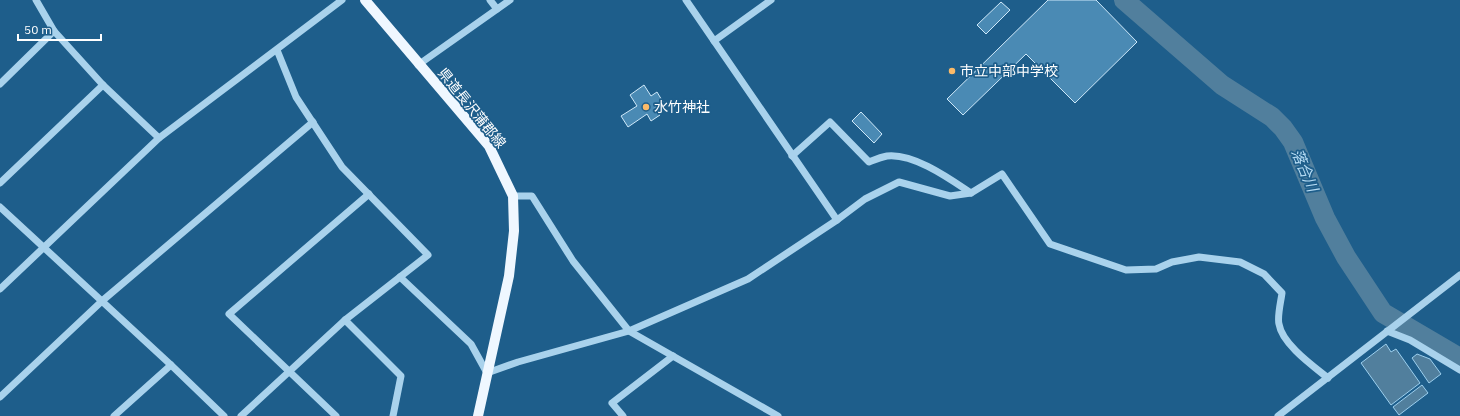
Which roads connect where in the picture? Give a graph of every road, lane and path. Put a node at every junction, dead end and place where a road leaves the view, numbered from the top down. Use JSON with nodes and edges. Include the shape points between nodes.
{"nodes":[{"id":1,"x":36,"y":0,"type":"edge"},
{"id":2,"x":342,"y":0,"type":"edge"},
{"id":3,"x":365,"y":0,"type":"edge"},
{"id":4,"x":490,"y":0,"type":"edge"},
{"id":5,"x":510,"y":0,"type":"edge"},
{"id":6,"x":686,"y":0,"type":"edge"},
{"id":7,"x":771,"y":0,"type":"edge"},
{"id":8,"x":497,"y":9,"type":"junction"},
{"id":9,"x":54,"y":31,"type":"junction"},
{"id":10,"x":714,"y":42,"type":"junction"},
{"id":11,"x":276,"y":50,"type":"junction"},
{"id":12,"x":418,"y":64,"type":"junction"},
{"id":13,"x":0,"y":84,"type":"edge"},
{"id":14,"x":103,"y":85,"type":"junction"},
{"id":15,"x":312,"y":122,"type":"junction"},
{"id":16,"x":159,"y":138,"type":"junction"},
{"id":17,"x":792,"y":156,"type":"junction"},
{"id":18,"x":0,"y":183,"type":"edge"},
{"id":19,"x":971,"y":193,"type":"junction"},
{"id":20,"x":369,"y":194,"type":"junction"},
{"id":21,"x":513,"y":196,"type":"junction"},
{"id":22,"x":0,"y":207,"type":"edge"},
{"id":23,"x":837,"y":220,"type":"junction"},
{"id":24,"x":43,"y":247,"type":"junction"},
{"id":25,"x":1460,"y":275,"type":"edge"},
{"id":26,"x":400,"y":277,"type":"junction"},
{"id":27,"x":0,"y":289,"type":"edge"},
{"id":28,"x":102,"y":301,"type":"junction"},
{"id":29,"x":345,"y":320,"type":"junction"},
{"id":30,"x":1389,"y":329,"type":"junction"},
{"id":31,"x":629,"y":331,"type":"junction"},
{"id":32,"x":673,"y":356,"type":"junction"},
{"id":33,"x":171,"y":365,"type":"junction"},
{"id":34,"x":1460,"y":370,"type":"edge"},
{"id":35,"x":289,"y":371,"type":"junction"},
{"id":36,"x":487,"y":373,"type":"junction"},
{"id":37,"x":1328,"y":378,"type":"junction"},
{"id":38,"x":0,"y":397,"type":"edge"},
{"id":39,"x":114,"y":416,"type":"edge"},
{"id":40,"x":224,"y":416,"type":"edge"},
{"id":41,"x":241,"y":416,"type":"edge"},
{"id":42,"x":336,"y":416,"type":"edge"},
{"id":43,"x":393,"y":416,"type":"edge"},
{"id":44,"x":478,"y":416,"type":"edge"},
{"id":45,"x":623,"y":416,"type":"edge"},
{"id":46,"x":778,"y":416,"type":"edge"},
{"id":47,"x":1278,"y":416,"type":"edge"}],
"edges":[{"from":1,"to":9,"type":"street"},
{"from":2,"to":11,"type":"street"},
{"from":3,"to":12,"type":"main road","name":"県道長沢蒲郡線"},
{"from":4,"to":8,"type":"street"},
{"from":5,"to":8,"type":"street"},
{"from":6,"to":10,"type":"street"},
{"from":7,"to":10,"type":"street"},
{"from":8,"to":12,"type":"street"},
{"from":9,"to":13,"type":"street"},
{"from":9,"to":14,"type":"street"},
{"from":10,"to":17,"type":"street"},
{"from":11,"to":15,"type":"street","via":[[296,98]]},
{"from":11,"to":16,"type":"street"},
{"from":12,"to":21,"type":"main road","name":"県道長沢蒲郡線","via":[[489,146]]},
{"from":14,"to":16,"type":"street"},
{"from":14,"to":18,"type":"street"},
{"from":15,"to":20,"type":"street","via":[[342,167]]},
{"from":15,"to":28,"type":"street"},
{"from":16,"to":24,"type":"street"},
{"from":17,"to":19,"type":"street","via":[[830,122],[869,162],[887,156],[902,157],[941,173]]},
{"from":17,"to":23,"type":"street"},
{"from":19,"to":23,"type":"street","via":[[950,196],[900,182],[864,198]]},
{"from":19,"to":37,"type":"street","via":[[1002,174],[1050,244],[1126,270],[1156,269],[1172,262],[1199,257],[1240,262],[1264,274],[1282,293],[1278,324],[1284,336],[1297,352]]},
{"from":20,"to":26,"type":"street","via":[[428,255]]},
{"from":20,"to":35,"type":"street","via":[[229,314]]},
{"from":21,"to":31,"type":"street","via":[[532,196],[573,261]]},
{"from":21,"to":36,"type":"main road","name":"県道長沢蒲郡線","via":[[514,231],[509,276]]},
{"from":22,"to":24,"type":"street"},
{"from":23,"to":31,"type":"street","via":[[748,279]]},
{"from":24,"to":27,"type":"street"},
{"from":24,"to":28,"type":"street"},
{"from":25,"to":30,"type":"street"},
{"from":26,"to":29,"type":"street"},
{"from":26,"to":36,"type":"street","via":[[471,344]]},
{"from":28,"to":33,"type":"street"},
{"from":28,"to":38,"type":"street"},
{"from":29,"to":35,"type":"street"},
{"from":29,"to":43,"type":"street","via":[[401,376]]},
{"from":30,"to":34,"type":"street"},
{"from":30,"to":37,"type":"street"},
{"from":31,"to":32,"type":"street"},
{"from":31,"to":36,"type":"street"},
{"from":32,"to":45,"type":"street","via":[[612,403]]},
{"from":32,"to":46,"type":"street"},
{"from":33,"to":39,"type":"street"},
{"from":33,"to":40,"type":"street"},
{"from":35,"to":41,"type":"street"},
{"from":35,"to":42,"type":"street"},
{"from":36,"to":44,"type":"main road","name":"県道長沢蒲郡線"},
{"from":37,"to":47,"type":"street"}]}
